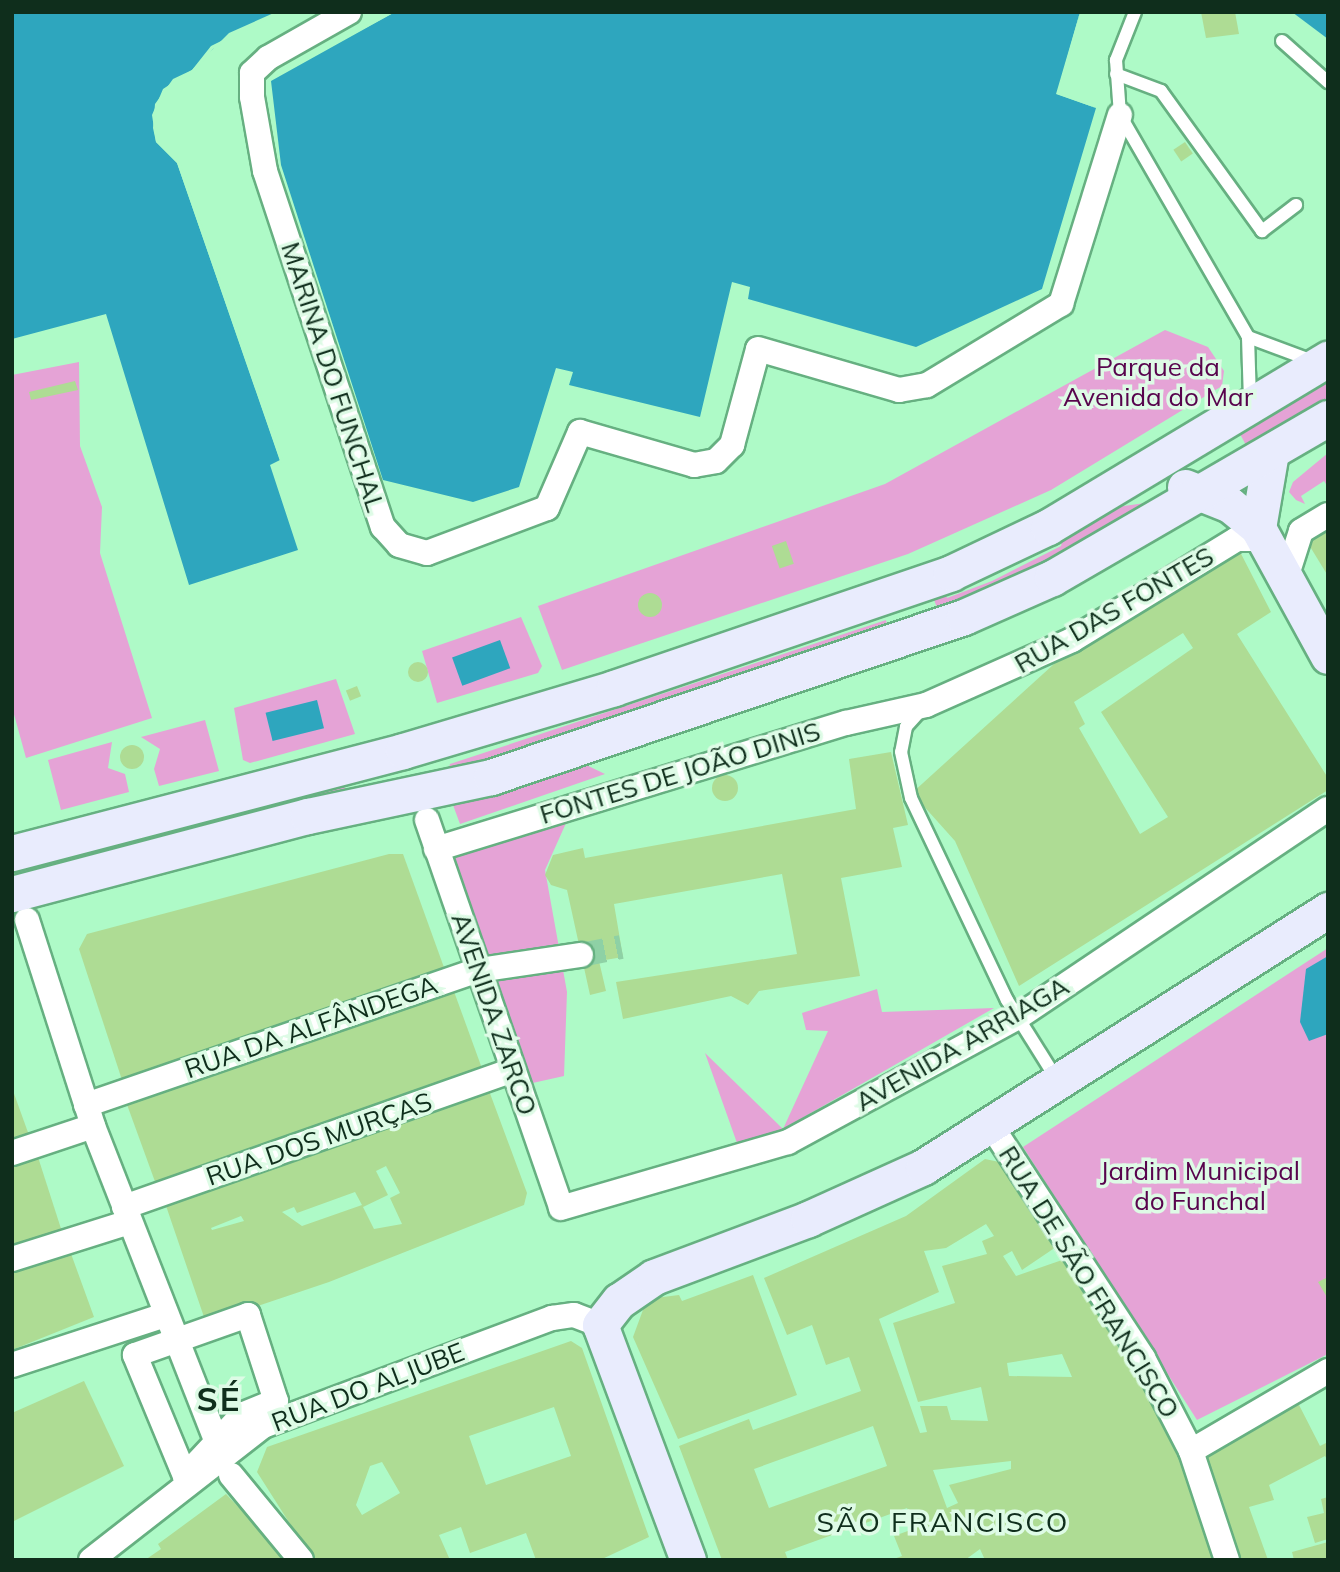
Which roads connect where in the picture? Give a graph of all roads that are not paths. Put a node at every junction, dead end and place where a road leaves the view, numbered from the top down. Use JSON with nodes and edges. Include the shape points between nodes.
{"nodes":[{"id":1,"x":349,"y":12,"type":"edge"},
{"id":2,"x":1135,"y":12,"type":"edge"},
{"id":3,"x":1282,"y":41,"type":"dead end"},
{"id":4,"x":1116,"y":74,"type":"junction"},
{"id":5,"x":1328,"y":82,"type":"edge"},
{"id":6,"x":1120,"y":116,"type":"junction"},
{"id":7,"x":1296,"y":205,"type":"dead end"},
{"id":8,"x":1248,"y":337,"type":"junction"},
{"id":9,"x":1324,"y":362,"type":"edge"},
{"id":10,"x":1250,"y":410,"type":"junction"},
{"id":11,"x":1328,"y":418,"type":"edge"},
{"id":12,"x":1271,"y":452,"type":"junction"},
{"id":13,"x":1134,"y":478,"type":"junction"},
{"id":14,"x":1204,"y":491,"type":"junction"},
{"id":15,"x":1328,"y":515,"type":"edge"},
{"id":16,"x":1261,"y":533,"type":"junction"},
{"id":17,"x":1286,"y":578,"type":"junction"},
{"id":18,"x":1328,"y":656,"type":"edge"},
{"id":19,"x":926,"y":705,"type":"junction"},
{"id":20,"x":1328,"y":808,"type":"edge"},
{"id":21,"x":427,"y":820,"type":"dead end"},
{"id":22,"x":436,"y":849,"type":"junction"},
{"id":23,"x":12,"y":853,"type":"edge"},
{"id":24,"x":19,"y":907,"type":"edge"},
{"id":25,"x":1328,"y":910,"type":"edge"},
{"id":26,"x":581,"y":955,"type":"tunnel mouth"},
{"id":27,"x":479,"y":970,"type":"junction"},
{"id":28,"x":1018,"y":1017,"type":"junction"},
{"id":29,"x":513,"y":1070,"type":"junction"},
{"id":30,"x":1058,"y":1082,"type":"junction"},
{"id":31,"x":90,"y":1115,"type":"junction"},
{"id":32,"x":990,"y":1124,"type":"junction"},
{"id":33,"x":12,"y":1153,"type":"edge"},
{"id":34,"x":561,"y":1208,"type":"joint"},
{"id":35,"x":127,"y":1215,"type":"junction"},
{"id":36,"x":12,"y":1259,"type":"edge"},
{"id":37,"x":166,"y":1315,"type":"junction"},
{"id":38,"x":600,"y":1325,"type":"junction"},
{"id":39,"x":175,"y":1341,"type":"junction"},
{"id":40,"x":12,"y":1365,"type":"edge"},
{"id":41,"x":1328,"y":1371,"type":"edge"},
{"id":42,"x":195,"y":1389,"type":"junction"},
{"id":43,"x":156,"y":1405,"type":"junction"},
{"id":44,"x":217,"y":1442,"type":"junction"},
{"id":45,"x":1191,"y":1451,"type":"junction"},
{"id":46,"x":231,"y":1475,"type":"dead end"},
{"id":47,"x":91,"y":1560,"type":"edge"},
{"id":48,"x":301,"y":1560,"type":"edge"},
{"id":49,"x":688,"y":1560,"type":"edge"},
{"id":50,"x":1227,"y":1560,"type":"edge"}],
"edges":[{"from":1,"to":6,"type":"street","name":"MARINA DO FUNCHAL","via":[[268,58],[252,73],[252,97],[265,171],[383,527],[399,545],[427,553],[547,508],[580,432],[694,465],[716,461],[732,445],[758,349],[899,390],[927,385],[1061,304]]},
{"from":2,"to":4,"type":"lane","name":"MARINA DO FUNCHAL","via":[[1116,60]]},
{"from":3,"to":5,"type":"lane"},
{"from":4,"to":6,"type":"lane","name":"MARINA DO FUNCHAL"},
{"from":4,"to":7,"type":"lane","via":[[1161,91],[1262,231]]},
{"from":6,"to":8,"type":"lane"},
{"from":8,"to":9,"type":"lane"},
{"from":8,"to":10,"type":"lane"},
{"from":9,"to":10,"type":"main road"},
{"from":10,"to":13,"type":"main road"},
{"from":11,"to":12,"type":"main road"},
{"from":12,"to":14,"type":"main road"},
{"from":12,"to":16,"type":"main road"},
{"from":13,"to":14,"type":"main road"},
{"from":13,"to":23,"type":"main road","via":[[951,573],[652,675],[403,751]]},
{"from":14,"to":16,"type":"main road"},
{"from":14,"to":24,"type":"main road","via":[[1011,599],[491,777],[308,816]]},
{"from":15,"to":17,"type":"street","via":[[1301,531]]},
{"from":16,"to":17,"type":"main road"},
{"from":16,"to":19,"type":"street","name":"RUA DAS FONTES","via":[[1237,539],[1072,640]]},
{"from":17,"to":18,"type":"main road"},
{"from":19,"to":22,"type":"street","name":"FONTES DE JOÃO DINIS","via":[[846,723]]},
{"from":19,"to":28,"type":"lane","via":[[906,727],[901,752],[911,797]]},
{"from":20,"to":28,"type":"street","name":"AVENIDA ARRIAGA"},
{"from":21,"to":22,"type":"street","name":"AVENIDA ZARCO"},
{"from":22,"to":27,"type":"street","name":"AVENIDA ZARCO"},
{"from":24,"to":31,"type":"street"},
{"from":25,"to":30,"type":"main road"},
{"from":26,"to":27,"type":"street","name":"RUA DA ALFÂNDEGA"},
{"from":27,"to":29,"type":"street","name":"AVENIDA ZARCO"},
{"from":27,"to":31,"type":"street","name":"RUA DA ALFÂNDEGA"},
{"from":28,"to":30,"type":"lane"},
{"from":28,"to":34,"type":"street","name":"AVENIDA ARRIAGA","via":[[788,1142]]},
{"from":29,"to":34,"type":"street","name":"AVENIDA ZARCO"},
{"from":29,"to":35,"type":"street","name":"RUA DOS MURÇAS"},
{"from":30,"to":32,"type":"main road"},
{"from":31,"to":33,"type":"street","name":"RUA DA ALFÂNDEGA"},
{"from":31,"to":35,"type":"street"},
{"from":32,"to":38,"type":"main road","via":[[877,1190],[654,1276],[619,1301]]},
{"from":32,"to":45,"type":"street","name":"RUA DE SÃO FRANCISCO","via":[[1143,1359]]},
{"from":35,"to":36,"type":"street","name":"RUA DOS MURÇAS"},
{"from":35,"to":37,"type":"street"},
{"from":37,"to":39,"type":"street"},
{"from":37,"to":40,"type":"street"},
{"from":38,"to":47,"type":"street","name":"RUA DO ALJUBE","via":[[574,1315],[552,1318],[263,1426]]},
{"from":38,"to":49,"type":"main road"},
{"from":39,"to":42,"type":"street"},
{"from":39,"to":43,"type":"street","via":[[135,1355]]},
{"from":39,"to":44,"type":"street","via":[[248,1315],[276,1401],[243,1414]]},
{"from":41,"to":45,"type":"street"},
{"from":42,"to":43,"type":"street"},
{"from":42,"to":44,"type":"street"},
{"from":43,"to":44,"type":"street","via":[[185,1476]]},
{"from":45,"to":50,"type":"street","name":"RUA DE SÃO FRANCISCO"},
{"from":46,"to":48,"type":"street"}]}
